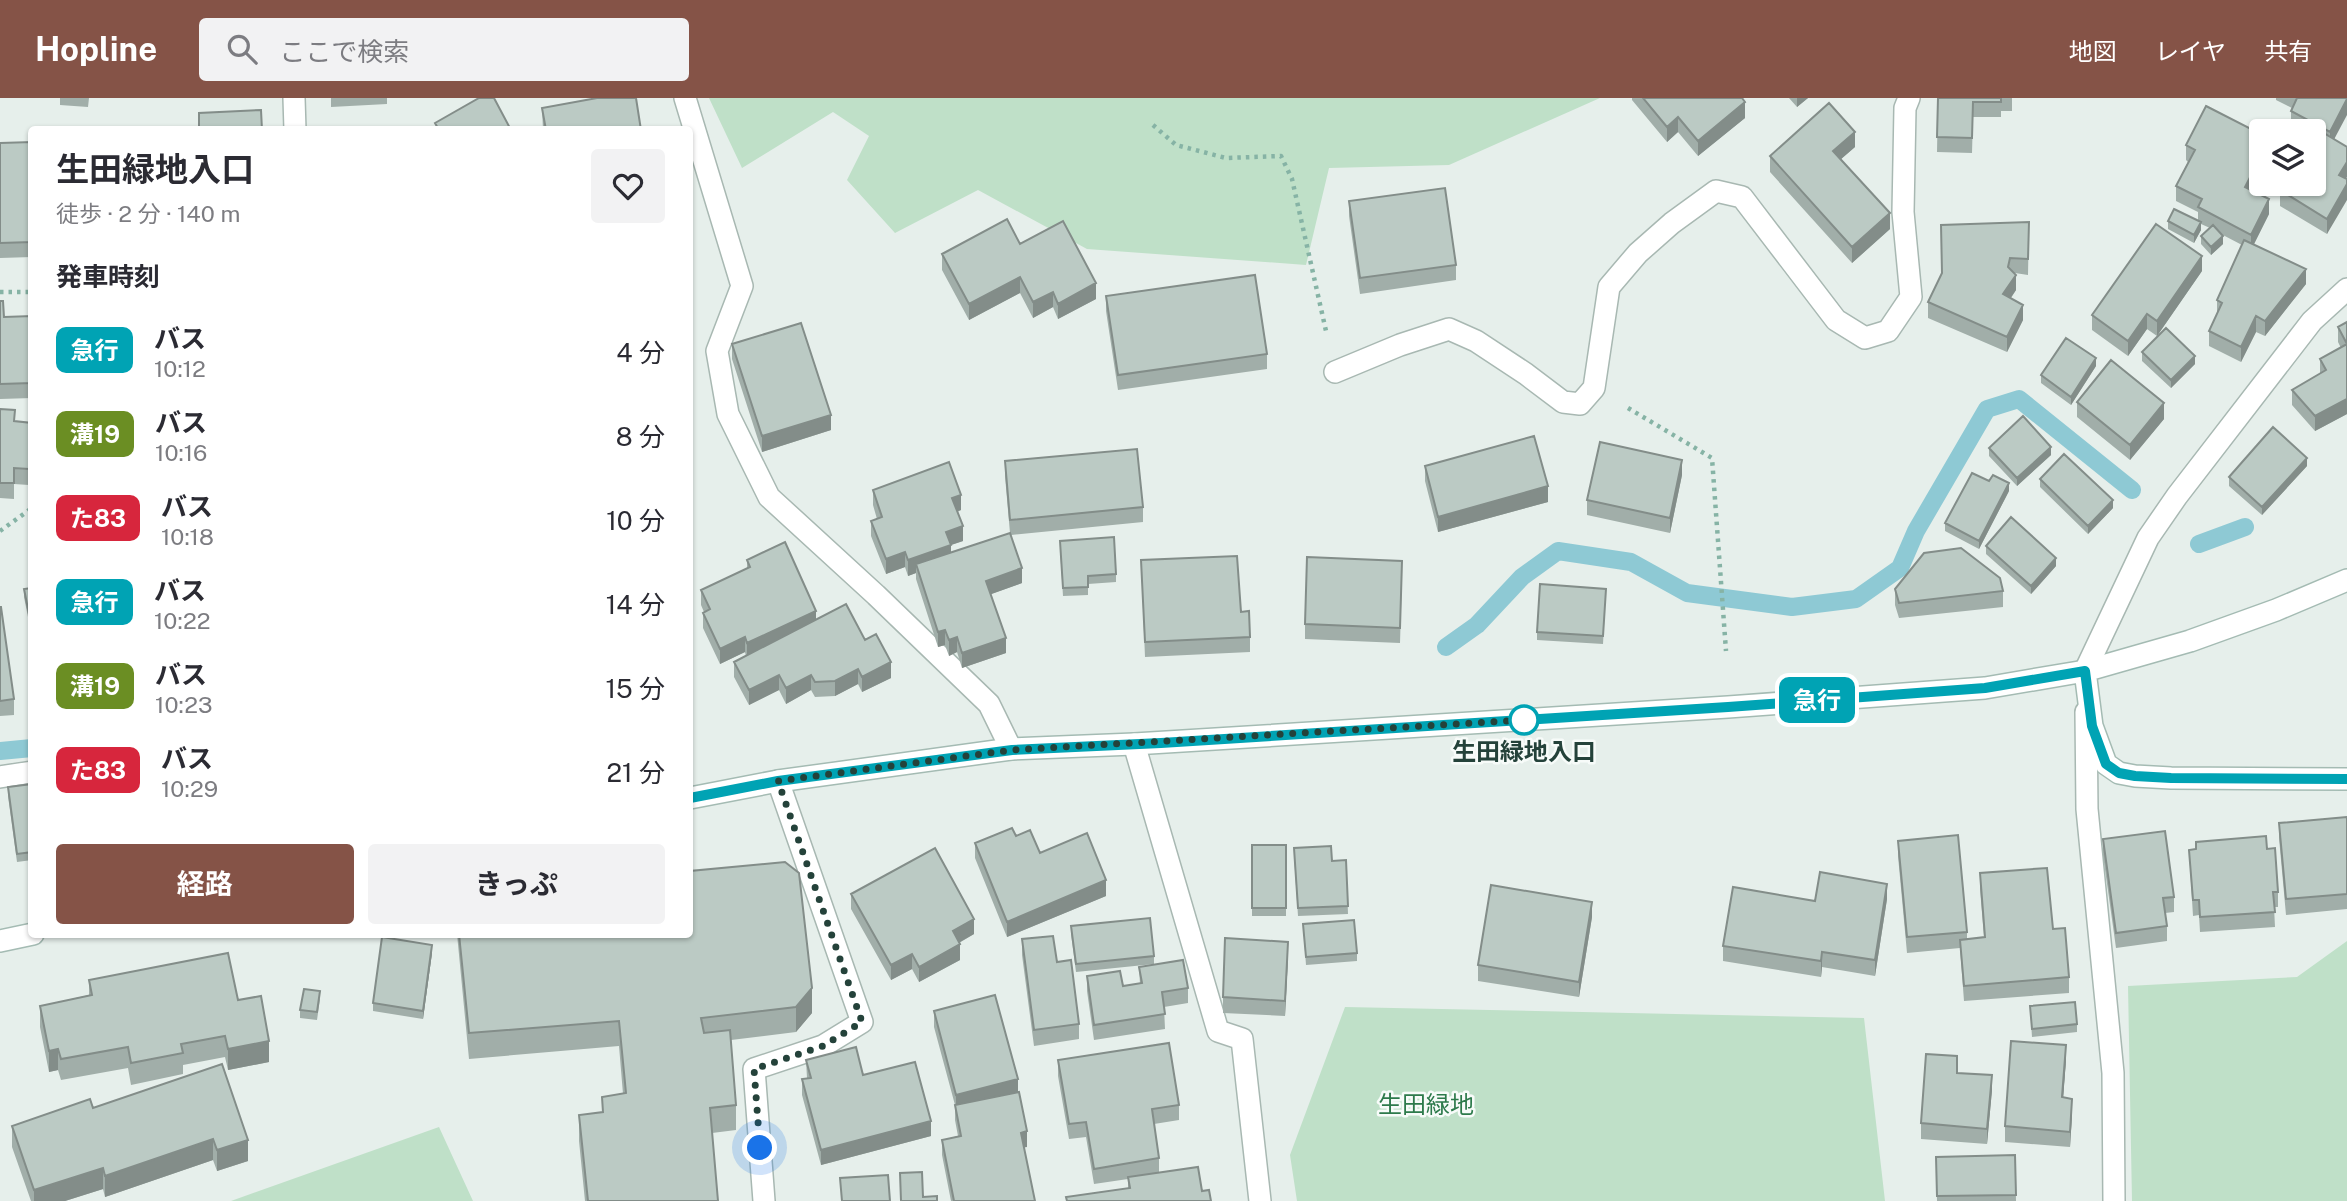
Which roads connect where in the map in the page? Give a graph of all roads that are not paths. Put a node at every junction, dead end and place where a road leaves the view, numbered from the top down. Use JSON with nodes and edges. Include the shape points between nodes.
{"nodes":[{"id":1,"x":294,"y":98,"type":"edge"},
{"id":2,"x":685,"y":98,"type":"edge"},
{"id":3,"x":1909,"y":98,"type":"edge"},
{"id":4,"x":295,"y":126,"type":"edge"},
{"id":5,"x":2347,"y":289,"type":"edge"},
{"id":6,"x":1335,"y":372,"type":"road end"},
{"id":7,"x":2347,"y":580,"type":"edge"},
{"id":8,"x":2085,"y":671,"type":"junction"},
{"id":9,"x":1134,"y":744,"type":"junction"},
{"id":10,"x":1012,"y":750,"type":"junction"},
{"id":11,"x":28,"y":773,"type":"edge"},
{"id":12,"x":0,"y":777,"type":"edge"},
{"id":13,"x":2347,"y":779,"type":"edge"},
{"id":14,"x":778,"y":781,"type":"junction"},
{"id":15,"x":693,"y":797,"type":"edge"},
{"id":16,"x":28,"y":935,"type":"edge"},
{"id":17,"x":0,"y":941,"type":"edge"},
{"id":18,"x":764,"y":1201,"type":"edge"},
{"id":19,"x":1260,"y":1201,"type":"edge"},
{"id":20,"x":2115,"y":1201,"type":"edge"}],
"edges":[{"from":1,"to":4,"type":"street"},
{"from":2,"to":10,"type":"street","via":[[742,286],[718,351],[728,414],[769,497],[989,704]]},
{"from":3,"to":6,"type":"street","via":[[1903,212],[1911,297],[1888,331],[1865,338],[1836,320],[1742,197],[1717,191],[1638,253],[1609,287],[1594,388],[1580,404],[1563,402],[1476,341],[1449,329]]},
{"from":5,"to":8,"type":"street","via":[[2312,321],[2155,527]]},
{"from":7,"to":8,"type":"street","via":[[2190,641]]},
{"from":8,"to":9,"type":"street","via":[[1972,689]]},
{"from":8,"to":13,"type":"street","via":[[2092,726],[2106,764],[2119,773],[2171,778]]},
{"from":8,"to":20,"type":"street","via":[[2087,809],[2113,1073]]},
{"from":9,"to":10,"type":"street"},
{"from":9,"to":19,"type":"street","via":[[1218,1031],[1242,1039]]},
{"from":10,"to":14,"type":"street"},
{"from":11,"to":12,"type":"street"},
{"from":14,"to":15,"type":"street"},
{"from":14,"to":18,"type":"street","via":[[862,1022],[823,1046],[754,1069]]},
{"from":16,"to":17,"type":"street"}]}
